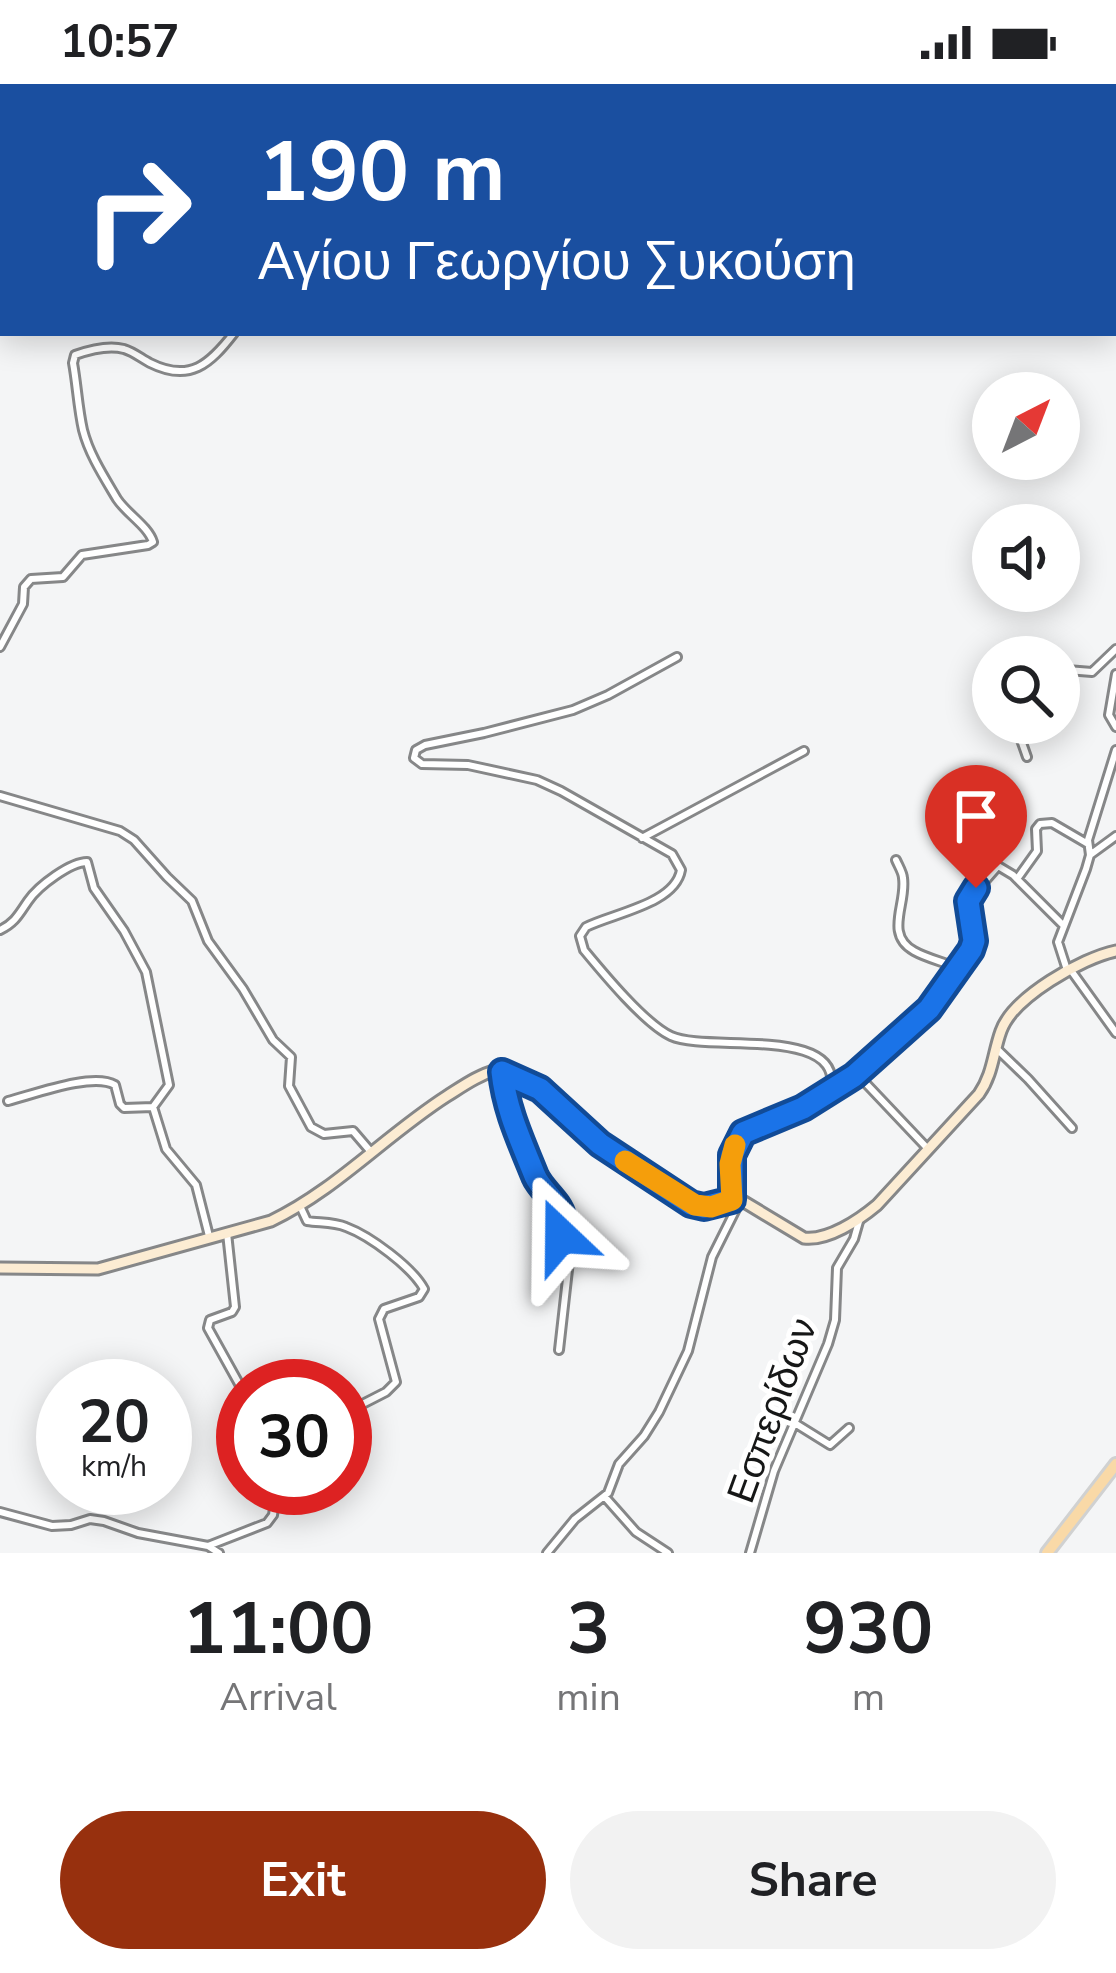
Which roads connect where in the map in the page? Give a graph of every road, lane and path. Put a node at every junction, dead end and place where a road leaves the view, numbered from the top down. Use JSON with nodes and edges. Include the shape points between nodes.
{"nodes":[{"id":1,"x":230,"y":336,"type":"edge"},
{"id":2,"x":0,"y":647,"type":"edge"},
{"id":3,"x":1116,"y":649,"type":"edge"},
{"id":4,"x":677,"y":657,"type":"dead end"},
{"id":5,"x":1080,"y":671,"type":"edge"},
{"id":6,"x":1116,"y":674,"type":"edge"},
{"id":7,"x":1116,"y":727,"type":"edge"},
{"id":8,"x":1022,"y":744,"type":"edge"},
{"id":9,"x":1116,"y":750,"type":"edge"},
{"id":10,"x":804,"y":751,"type":"dead end"},
{"id":11,"x":1027,"y":757,"type":"dead end"},
{"id":12,"x":0,"y":796,"type":"edge"},
{"id":13,"x":1116,"y":836,"type":"edge"},
{"id":14,"x":642,"y":838,"type":"junction"},
{"id":15,"x":1088,"y":844,"type":"junction"},
{"id":16,"x":1090,"y":855,"type":"junction"},
{"id":17,"x":896,"y":860,"type":"dead end"},
{"id":18,"x":1016,"y":879,"type":"junction"},
{"id":19,"x":1064,"y":926,"type":"junction"},
{"id":20,"x":0,"y":930,"type":"edge"},
{"id":21,"x":1116,"y":951,"type":"edge"},
{"id":22,"x":960,"y":969,"type":"junction"},
{"id":23,"x":1069,"y":970,"type":"junction"},
{"id":24,"x":1116,"y":1033,"type":"edge"},
{"id":25,"x":997,"y":1049,"type":"junction"},
{"id":26,"x":502,"y":1072,"type":"junction"},
{"id":27,"x":857,"y":1074,"type":"junction"},
{"id":28,"x":830,"y":1092,"type":"junction"},
{"id":29,"x":8,"y":1101,"type":"dead end"},
{"id":30,"x":153,"y":1107,"type":"junction"},
{"id":31,"x":1072,"y":1128,"type":"dead end"},
{"id":32,"x":928,"y":1149,"type":"junction"},
{"id":33,"x":371,"y":1152,"type":"junction"},
{"id":34,"x":736,"y":1200,"type":"junction"},
{"id":35,"x":300,"y":1206,"type":"junction"},
{"id":36,"x":860,"y":1218,"type":"junction"},
{"id":37,"x":227,"y":1233,"type":"junction"},
{"id":38,"x":210,"y":1238,"type":"junction"},
{"id":39,"x":0,"y":1268,"type":"edge"},
{"id":40,"x":559,"y":1350,"type":"dead end"},
{"id":41,"x":225,"y":1359,"type":"edge"},
{"id":42,"x":372,"y":1399,"type":"edge"},
{"id":43,"x":793,"y":1423,"type":"junction"},
{"id":44,"x":849,"y":1428,"type":"dead end"},
{"id":45,"x":1116,"y":1464,"type":"edge"},
{"id":46,"x":605,"y":1497,"type":"junction"},
{"id":47,"x":0,"y":1512,"type":"edge"},
{"id":48,"x":273,"y":1515,"type":"edge"},
{"id":49,"x":208,"y":1546,"type":"junction"},
{"id":50,"x":219,"y":1553,"type":"edge"},
{"id":51,"x":547,"y":1553,"type":"edge"},
{"id":52,"x":668,"y":1553,"type":"edge"},
{"id":53,"x":750,"y":1553,"type":"edge"},
{"id":54,"x":1047,"y":1553,"type":"edge"}],
"edges":[{"from":1,"to":2,"type":"street","via":[[208,362],[186,371],[118,348],[75,355],[88,446],[153,542],[82,555],[63,578],[31,578]]},
{"from":3,"to":5,"type":"street","via":[[1092,672]]},
{"from":4,"to":14,"type":"street","via":[[590,704],[425,745],[413,756],[422,764],[537,780]]},
{"from":6,"to":7,"type":"street","via":[[1108,715]]},
{"from":8,"to":11,"type":"street"},
{"from":9,"to":15,"type":"street"},
{"from":10,"to":14,"type":"street"},
{"from":12,"to":33,"type":"street","via":[[134,840],[195,904],[208,940],[291,1057],[289,1086],[305,1120],[324,1134],[353,1131]]},
{"from":13,"to":16,"type":"street"},
{"from":14,"to":28,"type":"street","via":[[676,858],[680,879],[649,902],[586,927],[584,950],[670,1036],[810,1052],[831,1072]]},
{"from":15,"to":16,"type":"street"},
{"from":15,"to":18,"type":"street","via":[[1040,824],[1037,851]]},
{"from":16,"to":19,"type":"street"},
{"from":17,"to":22,"type":"street","via":[[904,882],[898,934],[913,951]]},
{"from":18,"to":19,"type":"street"},
{"from":18,"to":22,"type":"street","via":[[998,866],[968,901],[974,941]]},
{"from":19,"to":23,"type":"street","via":[[1058,945]]},
{"from":20,"to":30,"type":"street","via":[[35,893],[86,860],[149,984],[170,1085]]},
{"from":21,"to":23,"type":"main road"},
{"from":22,"to":27,"type":"street"},
{"from":23,"to":24,"type":"street"},
{"from":23,"to":25,"type":"main road","via":[[1010,1014]]},
{"from":25,"to":31,"type":"street"},
{"from":25,"to":32,"type":"main road","via":[[983,1088]]},
{"from":26,"to":33,"type":"main road","via":[[471,1082]]},
{"from":26,"to":34,"type":"main road","via":[[540,1089],[600,1144],[691,1204]]},
{"from":26,"to":40,"type":"street","via":[[517,1134],[562,1216],[569,1261]]},
{"from":27,"to":28,"type":"street"},
{"from":27,"to":32,"type":"street"},
{"from":28,"to":34,"type":"street","via":[[743,1133],[732,1155]]},
{"from":29,"to":30,"type":"street","via":[[108,1080],[124,1108]]},
{"from":30,"to":38,"type":"street","via":[[166,1149],[196,1185]]},
{"from":32,"to":36,"type":"main road"},
{"from":33,"to":35,"type":"main road"},
{"from":34,"to":36,"type":"main road","via":[[810,1240]]},
{"from":34,"to":46,"type":"street","via":[[682,1365]]},
{"from":35,"to":37,"type":"main road"},
{"from":35,"to":42,"type":"street","via":[[307,1221],[365,1237],[424,1289],[379,1318],[396,1382]]},
{"from":36,"to":43,"type":"street","name":"Εσπερίδων","via":[[837,1268],[828,1344]]},
{"from":37,"to":38,"type":"main road"},
{"from":37,"to":41,"type":"street","via":[[235,1307],[208,1328]]},
{"from":38,"to":39,"type":"main road","via":[[98,1269]]},
{"from":43,"to":44,"type":"street","via":[[830,1445]]},
{"from":43,"to":53,"type":"street","name":"Εσπερίδων"},
{"from":45,"to":54,"type":"main road"},
{"from":46,"to":51,"type":"street"},
{"from":46,"to":52,"type":"street"},
{"from":47,"to":49,"type":"street","via":[[52,1526],[104,1521]]},
{"from":48,"to":49,"type":"street"},
{"from":49,"to":50,"type":"street"}]}
